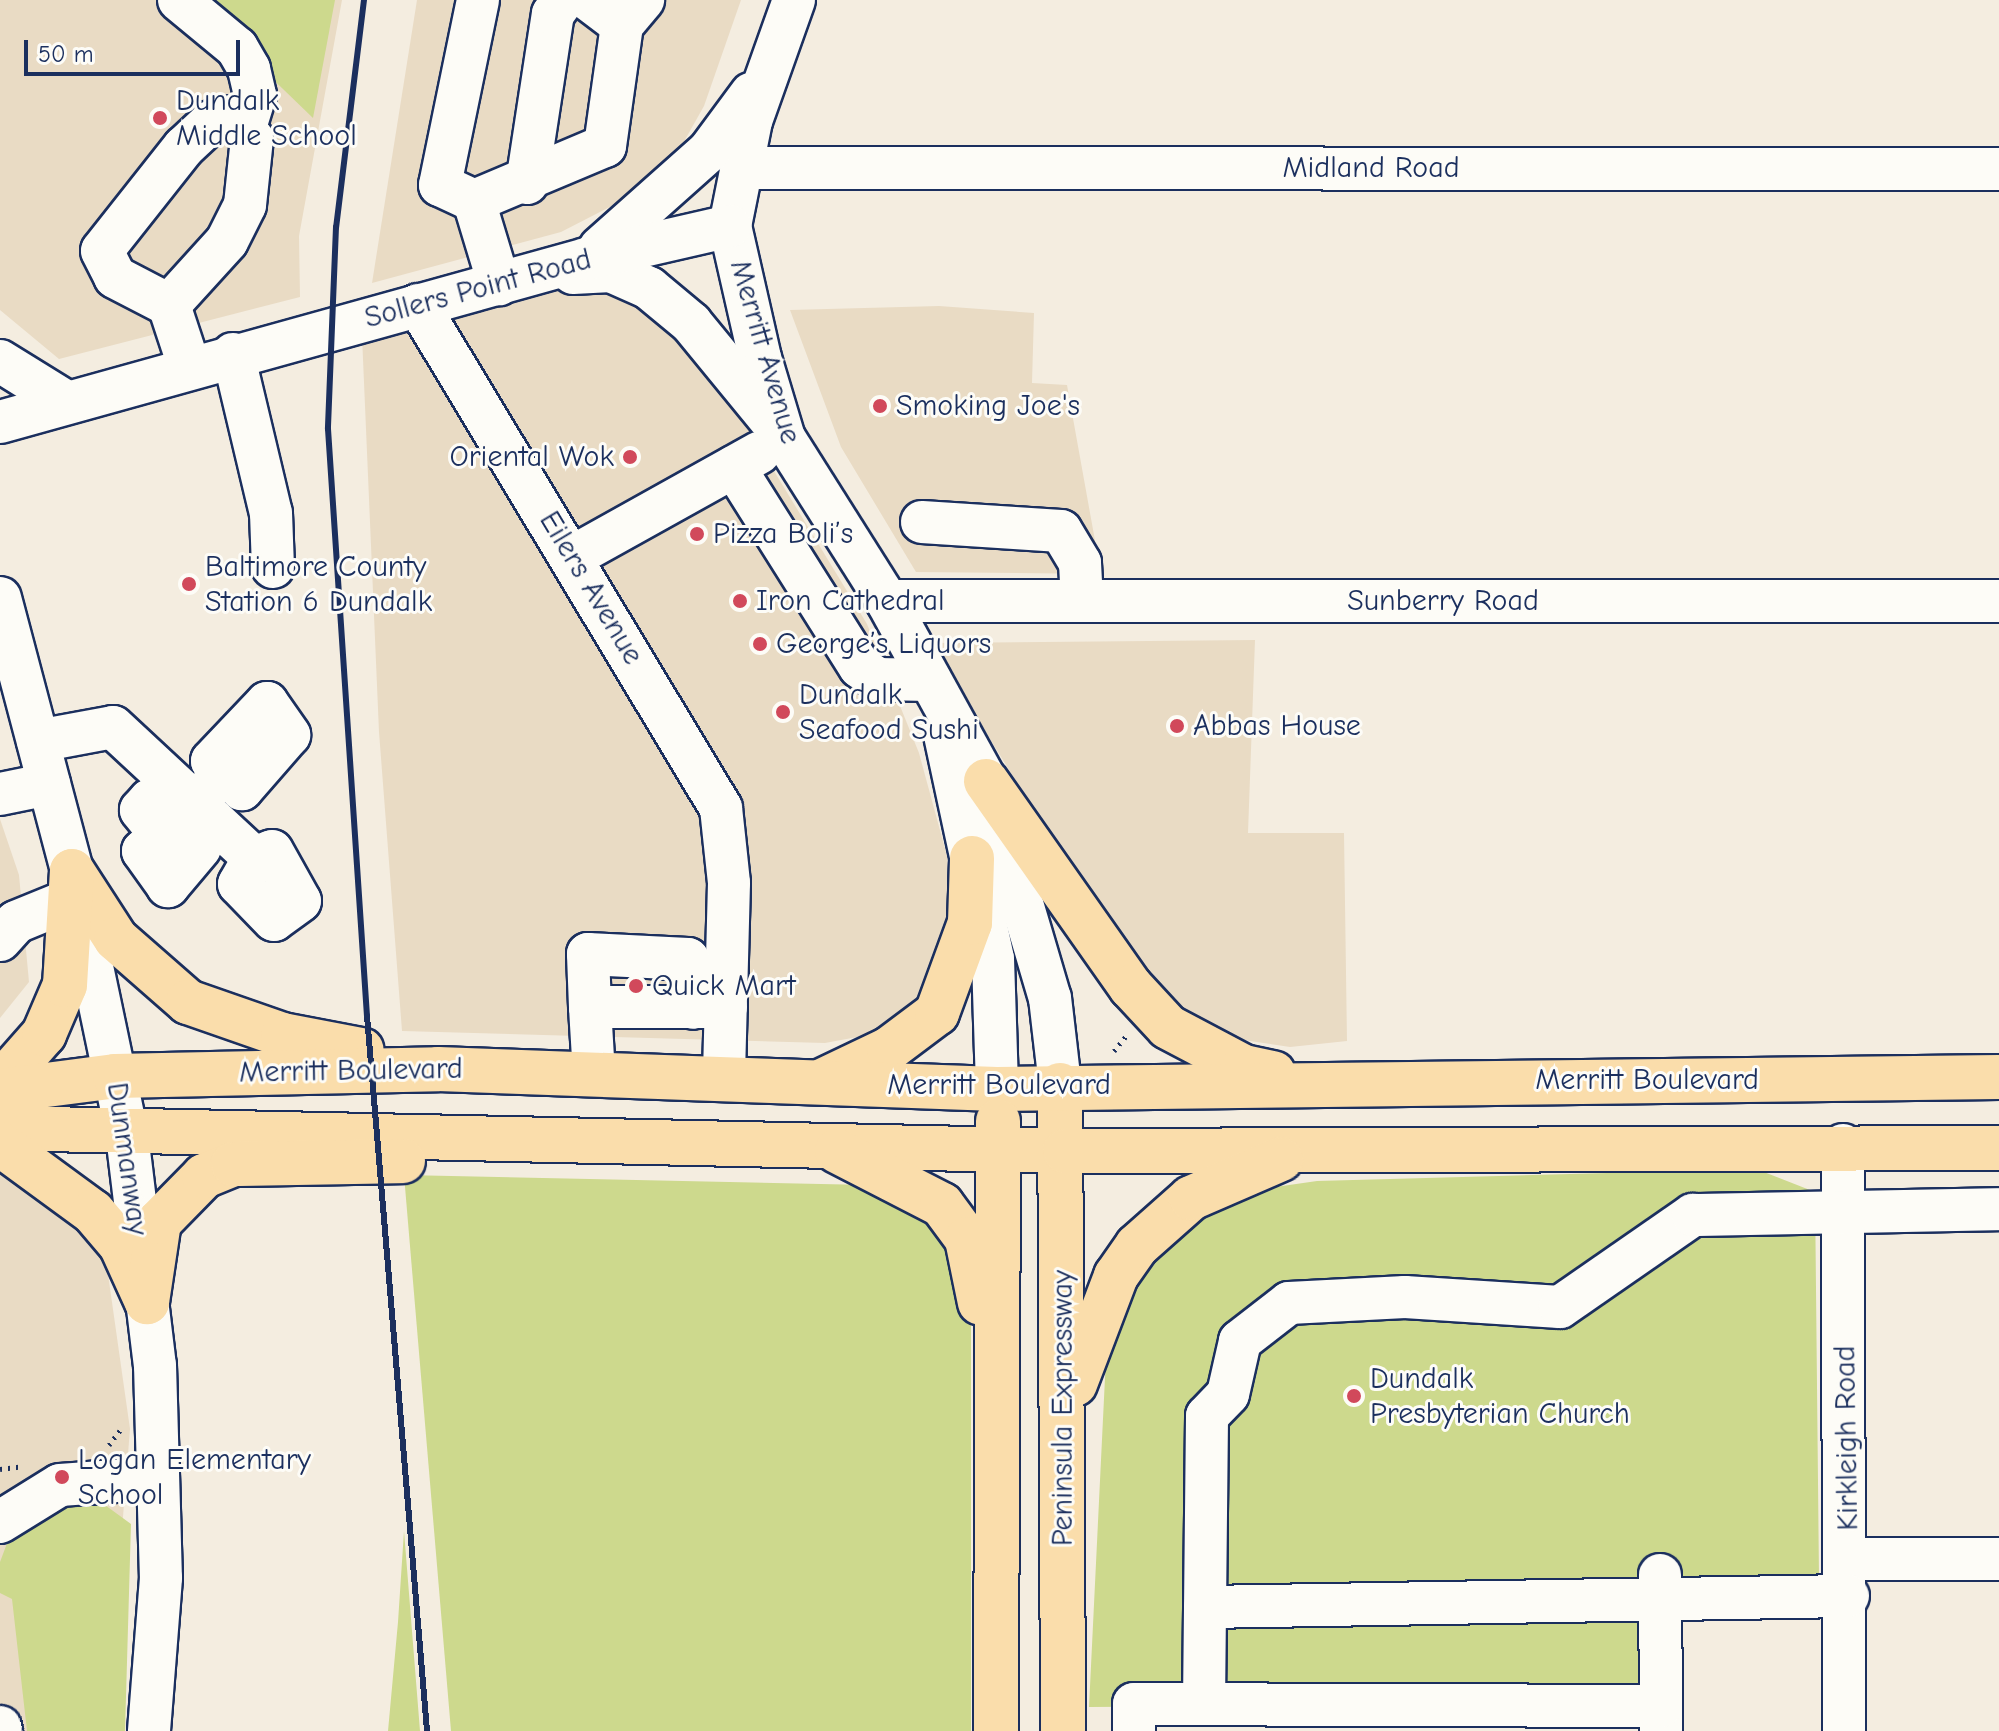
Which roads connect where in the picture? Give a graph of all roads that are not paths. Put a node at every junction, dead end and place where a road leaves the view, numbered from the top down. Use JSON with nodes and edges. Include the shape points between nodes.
{"nodes":[{"id":1,"x":179,"y":0,"type":"edge"},
{"id":2,"x":478,"y":0,"type":"edge"},
{"id":3,"x":563,"y":0,"type":"edge"},
{"id":4,"x":589,"y":0,"type":"edge"},
{"id":5,"x":794,"y":0,"type":"edge"},
{"id":6,"x":633,"y":12,"type":"edge"},
{"id":7,"x":766,"y":73,"type":"junction"},
{"id":8,"x":245,"y":127,"type":"junction"},
{"id":9,"x":742,"y":168,"type":"junction"},
{"id":10,"x":1999,"y":169,"type":"edge"},
{"id":11,"x":527,"y":183,"type":"junction"},
{"id":12,"x":474,"y":201,"type":"junction"},
{"id":13,"x":730,"y":226,"type":"junction"},
{"id":14,"x":586,"y":259,"type":"junction"},
{"id":15,"x":515,"y":279,"type":"junction"},
{"id":16,"x":169,"y":305,"type":"junction"},
{"id":17,"x":418,"y":305,"type":"junction"},
{"id":18,"x":233,"y":354,"type":"junction"},
{"id":19,"x":0,"y":361,"type":"edge"},
{"id":20,"x":189,"y":366,"type":"junction"},
{"id":21,"x":66,"y":402,"type":"junction"},
{"id":22,"x":0,"y":422,"type":"edge"},
{"id":23,"x":784,"y":438,"type":"junction"},
{"id":24,"x":734,"y":467,"type":"junction"},
{"id":25,"x":922,"y":522,"type":"dead end"},
{"id":26,"x":572,"y":557,"type":"junction"},
{"id":27,"x":273,"y":567,"type":"dead end"},
{"id":28,"x":0,"y":598,"type":"edge"},
{"id":29,"x":887,"y":601,"type":"junction"},
{"id":30,"x":1082,"y":601,"type":"junction"},
{"id":31,"x":1999,"y":601,"type":"edge"},
{"id":32,"x":930,"y":680,"type":"junction"},
{"id":33,"x":12,"y":689,"type":"edge"},
{"id":34,"x":38,"y":741,"type":"junction"},
{"id":35,"x":225,"y":773,"type":"dead end"},
{"id":36,"x":986,"y":781,"type":"junction"},
{"id":37,"x":49,"y":784,"type":"junction"},
{"id":38,"x":0,"y":794,"type":"edge"},
{"id":39,"x":176,"y":820,"type":"junction"},
{"id":40,"x":254,"y":858,"type":"dead end"},
{"id":41,"x":972,"y":858,"type":"junction"},
{"id":42,"x":72,"y":885,"type":"junction"},
{"id":43,"x":0,"y":940,"type":"edge"},
{"id":44,"x":710,"y":1007,"type":"junction"},
{"id":45,"x":438,"y":1069,"type":"junction"},
{"id":46,"x":585,"y":1074,"type":"junction"},
{"id":47,"x":115,"y":1076,"type":"junction"},
{"id":48,"x":1999,"y":1077,"type":"edge"},
{"id":49,"x":724,"y":1080,"type":"junction"},
{"id":50,"x":1322,"y":1082,"type":"junction"},
{"id":51,"x":817,"y":1083,"type":"junction"},
{"id":52,"x":0,"y":1084,"type":"edge"},
{"id":53,"x":1060,"y":1085,"type":"junction"},
{"id":54,"x":997,"y":1089,"type":"junction"},
{"id":55,"x":0,"y":1091,"type":"edge"},
{"id":56,"x":0,"y":1128,"type":"edge"},
{"id":57,"x":127,"y":1135,"type":"junction"},
{"id":58,"x":808,"y":1141,"type":"junction"},
{"id":59,"x":516,"y":1142,"type":"junction"},
{"id":60,"x":0,"y":1144,"type":"edge"},
{"id":61,"x":1843,"y":1145,"type":"junction"},
{"id":62,"x":1999,"y":1148,"type":"edge"},
{"id":63,"x":999,"y":1149,"type":"junction"},
{"id":64,"x":1308,"y":1149,"type":"junction"},
{"id":65,"x":1065,"y":1151,"type":"junction"},
{"id":66,"x":1999,"y":1209,"type":"edge"},
{"id":67,"x":1844,"y":1211,"type":"junction"},
{"id":68,"x":147,"y":1302,"type":"junction"},
{"id":69,"x":999,"y":1398,"type":"junction"},
{"id":70,"x":1062,"y":1424,"type":"junction"},
{"id":71,"x":158,"y":1478,"type":"junction"},
{"id":72,"x":0,"y":1522,"type":"edge"},
{"id":73,"x":1999,"y":1559,"type":"edge"},
{"id":74,"x":1848,"y":1578,"type":"junction"},
{"id":75,"x":1660,"y":1587,"type":"junction"},
{"id":76,"x":1205,"y":1607,"type":"junction"},
{"id":77,"x":1204,"y":1704,"type":"junction"},
{"id":78,"x":1661,"y":1719,"type":"edge"},
{"id":79,"x":1062,"y":1722,"type":"edge"},
{"id":80,"x":149,"y":1731,"type":"edge"},
{"id":81,"x":996,"y":1731,"type":"edge"},
{"id":82,"x":1134,"y":1731,"type":"edge"},
{"id":83,"x":1844,"y":1731,"type":"edge"}],
"edges":[{"from":1,"to":8,"type":"street","via":[[237,48],[249,69],[255,95]]},
{"from":2,"to":12,"type":"street","via":[[440,185]]},
{"from":3,"to":11,"type":"street","via":[[553,14]]},
{"from":4,"to":6,"type":"street"},
{"from":5,"to":7,"type":"street"},
{"from":6,"to":11,"type":"street","via":[[605,146]]},
{"from":7,"to":9,"type":"street"},
{"from":7,"to":14,"type":"street","via":[[709,151]]},
{"from":8,"to":16,"type":"street","via":[[253,158],[245,205],[227,241]]},
{"from":8,"to":16,"type":"street","via":[[232,117],[211,122],[102,251],[115,277]]},
{"from":9,"to":10,"type":"street","name":"Midland Road"},
{"from":9,"to":13,"type":"street"},
{"from":11,"to":12,"type":"street"},
{"from":12,"to":15,"type":"street"},
{"from":13,"to":14,"type":"street","name":"Sollers Point Road"},
{"from":13,"to":23,"type":"street","name":"Merritt Avenue"},
{"from":14,"to":15,"type":"street","name":"Sollers Point Road"},
{"from":15,"to":17,"type":"street","name":"Sollers Point Road"},
{"from":15,"to":23,"type":"street","via":[[611,271],[649,288],[691,323]]},
{"from":16,"to":20,"type":"street"},
{"from":17,"to":18,"type":"street","name":"Sollers Point Road"},
{"from":17,"to":26,"type":"street","name":"Eilers Avenue"},
{"from":18,"to":20,"type":"street","name":"Sollers Point Road"},
{"from":18,"to":27,"type":"street","via":[[271,513]]},
{"from":19,"to":21,"type":"street"},
{"from":20,"to":21,"type":"street","name":"Sollers Point Road"},
{"from":21,"to":22,"type":"street","name":"Sollers Point Road"},
{"from":23,"to":24,"type":"street"},
{"from":23,"to":29,"type":"street","name":"Merritt Avenue"},
{"from":24,"to":26,"type":"street"},
{"from":24,"to":32,"type":"street","via":[[860,667],[878,679]]},
{"from":25,"to":30,"type":"street","via":[[1061,531],[1080,563]]},
{"from":26,"to":44,"type":"street","name":"Eilers Avenue","via":[[721,808],[729,883]]},
{"from":28,"to":33,"type":"street","name":"Dunmanway"},
{"from":29,"to":30,"type":"street","name":"Sunberry Road"},
{"from":29,"to":32,"type":"street","name":"Merritt Avenue"},
{"from":30,"to":31,"type":"street","name":"Sunberry Road"},
{"from":32,"to":36,"type":"street","name":"Merritt Avenue"},
{"from":32,"to":41,"type":"street","name":"Merritt Avenue"},
{"from":33,"to":34,"type":"street","name":"Dunmanway"},
{"from":34,"to":37,"type":"street","name":"Dunmanway"},
{"from":34,"to":39,"type":"street","via":[[113,727]]},
{"from":35,"to":39,"type":"street"},
{"from":36,"to":50,"type":"main road","via":[[1131,987],[1168,1027],[1244,1067]]},
{"from":36,"to":53,"type":"street","name":"Merritt Avenue","via":[[1050,998]]},
{"from":37,"to":38,"type":"street"},
{"from":37,"to":42,"type":"street","name":"Dunmanway"},
{"from":39,"to":40,"type":"street"},
{"from":41,"to":51,"type":"main road","via":[[970,923],[937,1013],[889,1049]]},
{"from":41,"to":54,"type":"street","name":"Merritt Avenue","via":[[993,959]]},
{"from":42,"to":43,"type":"street","via":[[16,922]]},
{"from":42,"to":45,"type":"main road","via":[[116,939],[188,1002],[283,1035]]},
{"from":42,"to":47,"type":"street","name":"Dunmanway"},
{"from":42,"to":52,"type":"main road","via":[[65,985],[44,1034]]},
{"from":44,"to":46,"type":"street","via":[[590,1007]]},
{"from":44,"to":49,"type":"street","name":"Eilers Avenue"},
{"from":45,"to":46,"type":"main road","name":"Merritt Boulevard"},
{"from":45,"to":47,"type":"main road","name":"Merritt Boulevard"},
{"from":46,"to":49,"type":"main road","name":"Merritt Boulevard"},
{"from":46,"to":57,"type":"main road","via":[[434,1099],[171,1100],[146,1108]]},
{"from":47,"to":55,"type":"main road","name":"Merritt Boulevard"},
{"from":47,"to":57,"type":"street","name":"Dunmanway"},
{"from":48,"to":50,"type":"main road","name":"Merritt Boulevard"},
{"from":49,"to":51,"type":"main road","name":"Merritt Boulevard"},
{"from":50,"to":53,"type":"main road","name":"Merritt Boulevard"},
{"from":51,"to":54,"type":"main road","name":"Merritt Boulevard"},
{"from":53,"to":54,"type":"main road","name":"Merritt Boulevard"},
{"from":53,"to":65,"type":"main road","name":"Peninsula Expressway"},
{"from":54,"to":63,"type":"main road"},
{"from":56,"to":57,"type":"main road","name":"Merritt Boulevard"},
{"from":57,"to":59,"type":"main road","name":"Merritt Boulevard","via":[[317,1132]]},
{"from":57,"to":68,"type":"street","name":"Dunmanway"},
{"from":58,"to":59,"type":"main road","name":"Merritt Boulevard"},
{"from":58,"to":63,"type":"main road","name":"Merritt Boulevard"},
{"from":58,"to":69,"type":"main road","via":[[892,1173],[954,1218],[967,1239]]},
{"from":59,"to":68,"type":"main road","via":[[381,1164],[233,1164],[207,1174],[159,1222]]},
{"from":60,"to":68,"type":"main road","via":[[93,1212],[121,1245]]},
{"from":61,"to":62,"type":"main road","name":"Merritt Boulevard"},
{"from":61,"to":64,"type":"main road","name":"Merritt Boulevard"},
{"from":61,"to":67,"type":"street","name":"Kirkleigh Road"},
{"from":63,"to":65,"type":"main road","name":"Merritt Boulevard"},
{"from":63,"to":69,"type":"main road"},
{"from":64,"to":65,"type":"main road","name":"Merritt Boulevard"},
{"from":64,"to":70,"type":"main road","via":[[1213,1185],[1137,1246],[1095,1323]]},
{"from":65,"to":70,"type":"main road","name":"Peninsula Expressway"},
{"from":66,"to":67,"type":"street"},
{"from":67,"to":74,"type":"street","name":"Kirkleigh Road"},
{"from":67,"to":76,"type":"street","via":[[1693,1215],[1560,1307],[1405,1297],[1289,1303],[1240,1341],[1228,1394],[1207,1416]]},
{"from":68,"to":71,"type":"street","name":"Dunmanway"},
{"from":69,"to":81,"type":"main road"},
{"from":70,"to":79,"type":"main road","name":"Peninsula Expressway"},
{"from":71,"to":72,"type":"street","via":[[60,1485]]},
{"from":71,"to":80,"type":"street","name":"Dunmanway","via":[[161,1578]]},
{"from":73,"to":74,"type":"street"},
{"from":74,"to":75,"type":"street"},
{"from":74,"to":83,"type":"street","name":"Kirkleigh Road"},
{"from":75,"to":76,"type":"street"},
{"from":75,"to":78,"type":"street"},
{"from":76,"to":77,"type":"street"},
{"from":77,"to":78,"type":"street"},
{"from":77,"to":82,"type":"street","via":[[1134,1704]]}]}
